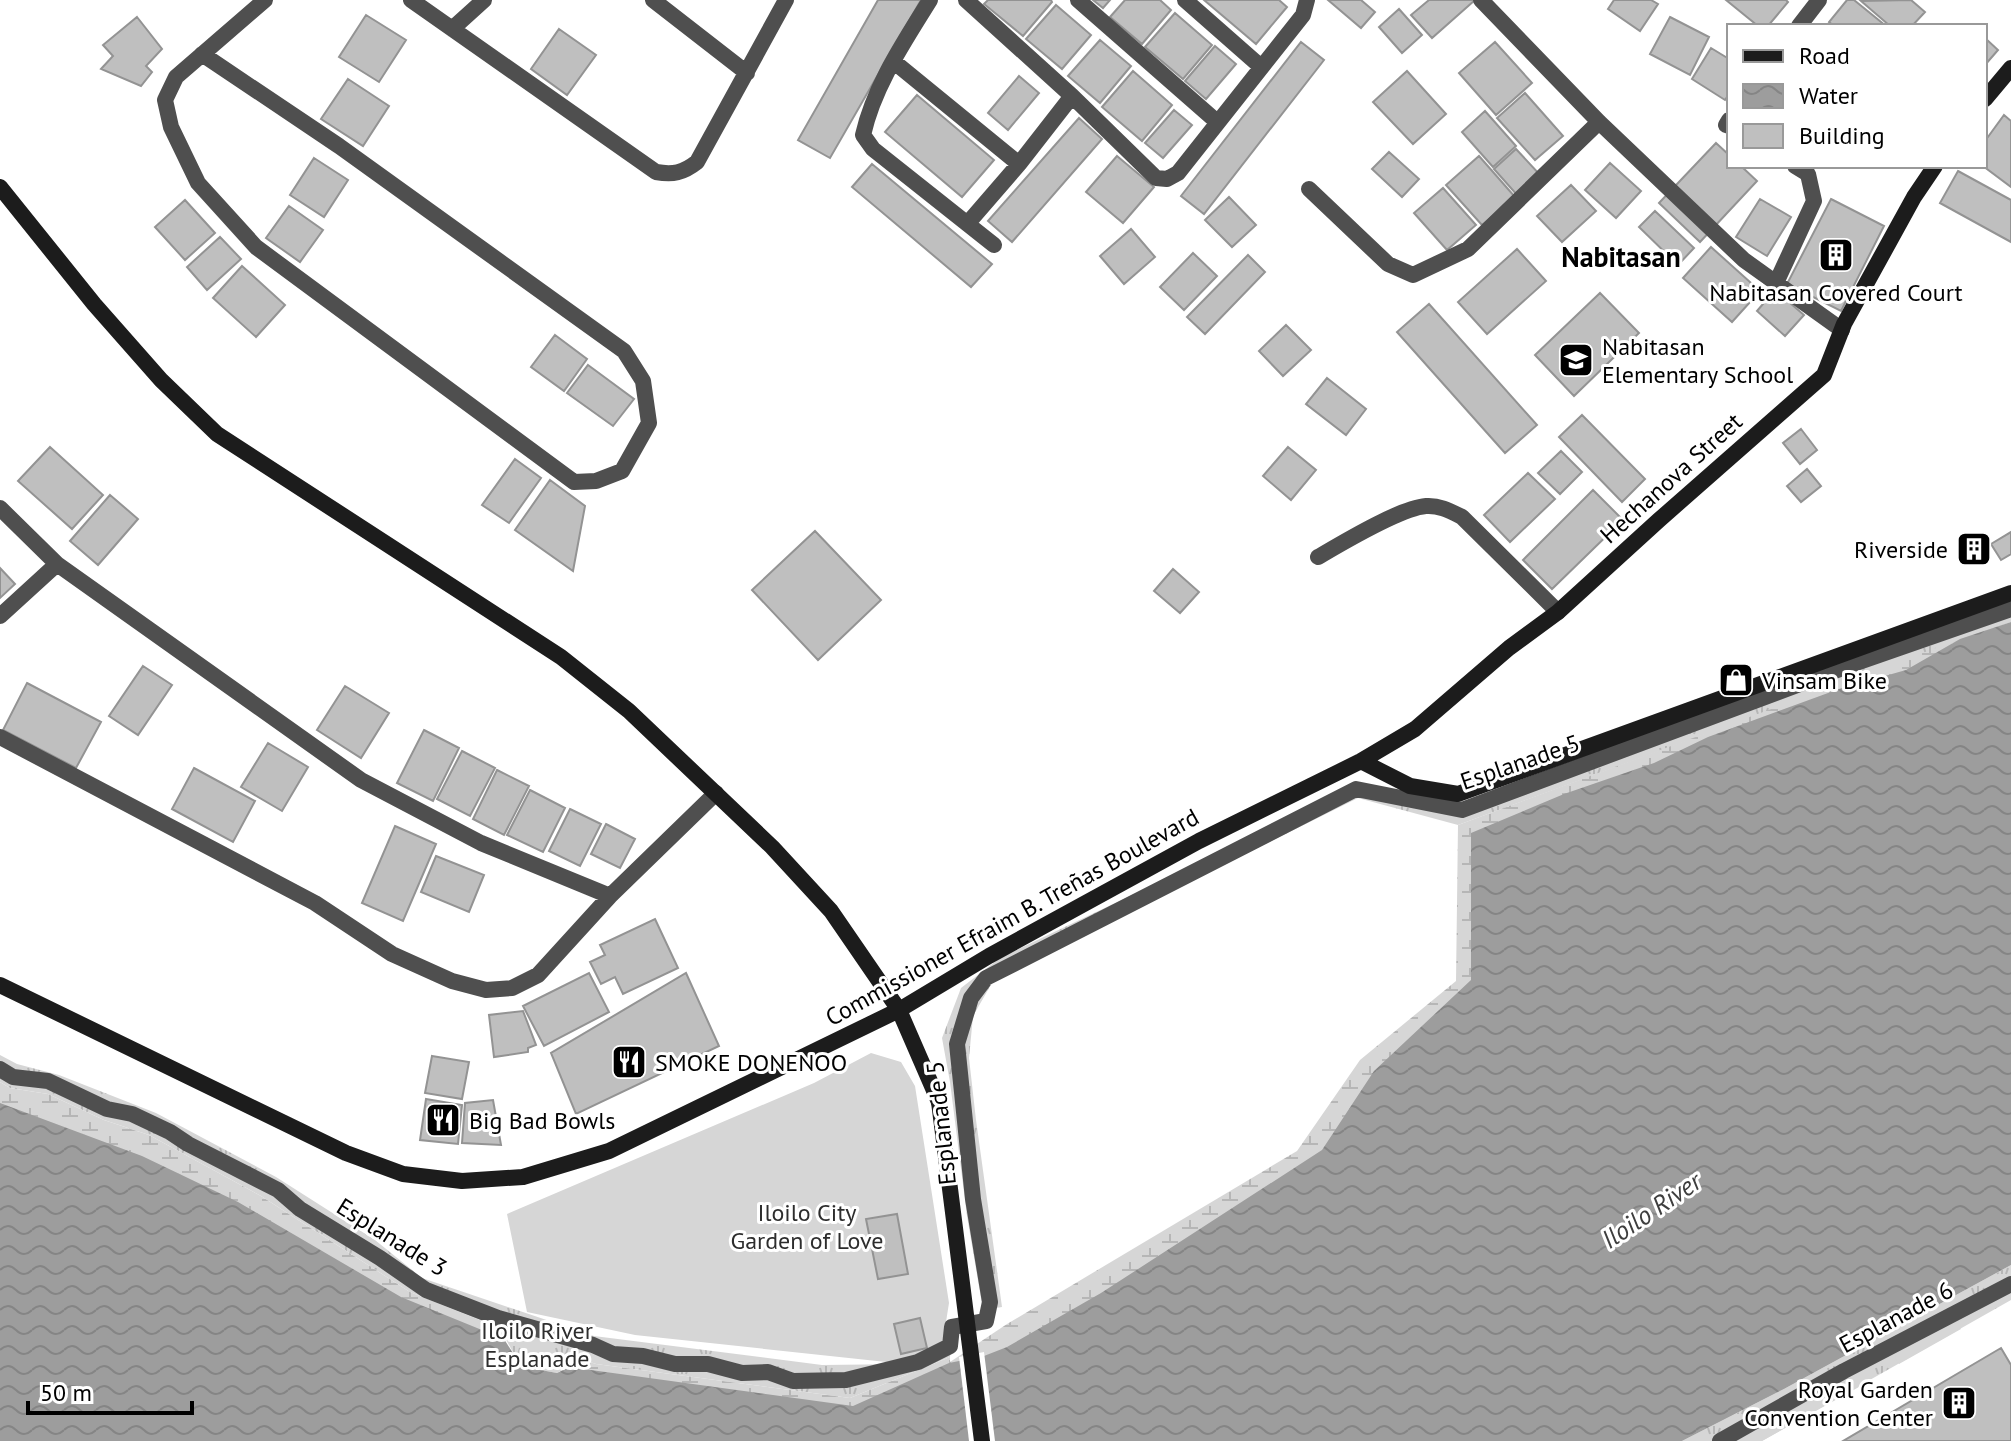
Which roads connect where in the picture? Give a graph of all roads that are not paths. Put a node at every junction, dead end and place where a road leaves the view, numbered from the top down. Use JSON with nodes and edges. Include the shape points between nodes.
{"nodes":[{"id":1,"x":265,"y":0,"type":"edge"},
{"id":2,"x":411,"y":0,"type":"edge"},
{"id":3,"x":484,"y":0,"type":"edge"},
{"id":4,"x":653,"y":0,"type":"edge"},
{"id":5,"x":786,"y":0,"type":"edge"},
{"id":6,"x":930,"y":0,"type":"edge"},
{"id":7,"x":966,"y":0,"type":"edge"},
{"id":8,"x":1078,"y":0,"type":"edge"},
{"id":9,"x":1185,"y":0,"type":"edge"},
{"id":10,"x":1307,"y":0,"type":"edge"},
{"id":11,"x":1481,"y":0,"type":"edge"},
{"id":12,"x":1819,"y":0,"type":"edge"},
{"id":13,"x":1801,"y":24,"type":"edge"},
{"id":14,"x":452,"y":29,"type":"junction"},
{"id":15,"x":202,"y":54,"type":"junction"},
{"id":16,"x":893,"y":61,"type":"junction"},
{"id":17,"x":1260,"y":66,"type":"junction"},
{"id":18,"x":2011,"y":68,"type":"edge"},
{"id":19,"x":747,"y":73,"type":"junction"},
{"id":20,"x":1072,"y":96,"type":"junction"},
{"id":21,"x":1987,"y":97,"type":"edge"},
{"id":22,"x":1216,"y":121,"type":"junction"},
{"id":23,"x":1599,"y":122,"type":"junction"},
{"id":24,"x":1019,"y":164,"type":"junction"},
{"id":25,"x":1798,"y":168,"type":"edge"},
{"id":26,"x":1934,"y":168,"type":"edge"},
{"id":27,"x":0,"y":187,"type":"edge"},
{"id":28,"x":1309,"y":189,"type":"dead end"},
{"id":29,"x":968,"y":223,"type":"junction"},
{"id":30,"x":994,"y":245,"type":"dead end"},
{"id":31,"x":1776,"y":283,"type":"junction"},
{"id":32,"x":1842,"y":330,"type":"junction"},
{"id":33,"x":0,"y":508,"type":"edge"},
{"id":34,"x":1318,"y":557,"type":"dead end"},
{"id":35,"x":57,"y":564,"type":"junction"},
{"id":36,"x":2011,"y":593,"type":"edge"},
{"id":37,"x":2011,"y":609,"type":"edge"},
{"id":38,"x":1558,"y":612,"type":"junction"},
{"id":39,"x":0,"y":616,"type":"edge"},
{"id":40,"x":0,"y":737,"type":"edge"},
{"id":41,"x":1361,"y":761,"type":"junction"},
{"id":42,"x":716,"y":793,"type":"junction"},
{"id":43,"x":610,"y":896,"type":"junction"},
{"id":44,"x":0,"y":985,"type":"edge"},
{"id":45,"x":899,"y":1010,"type":"junction"},
{"id":46,"x":0,"y":1069,"type":"edge"},
{"id":47,"x":2011,"y":1284,"type":"edge"},
{"id":48,"x":952,"y":1327,"type":"joint"},
{"id":49,"x":982,"y":1441,"type":"edge"},
{"id":50,"x":1720,"y":1441,"type":"edge"}],
"edges":[{"from":1,"to":15,"type":"street"},
{"from":2,"to":14,"type":"street"},
{"from":3,"to":14,"type":"street"},
{"from":4,"to":19,"type":"street"},
{"from":5,"to":19,"type":"street"},
{"from":6,"to":16,"type":"street"},
{"from":7,"to":20,"type":"street"},
{"from":8,"to":22,"type":"street"},
{"from":9,"to":17,"type":"street"},
{"from":10,"to":17,"type":"street","via":[[1303,15]]},
{"from":11,"to":23,"type":"street"},
{"from":12,"to":13,"type":"street"},
{"from":14,"to":19,"type":"street","via":[[656,172],[669,174],[684,172],[697,162]]},
{"from":15,"to":15,"type":"street","via":[[176,77],[165,100],[171,127],[198,183],[256,247],[574,482],[622,471],[649,423],[643,381],[624,351]]},
{"from":16,"to":24,"type":"street"},
{"from":16,"to":29,"type":"street","via":[[863,135],[873,149]]},
{"from":17,"to":22,"type":"street"},
{"from":18,"to":21,"type":"main road"},
{"from":20,"to":22,"type":"street","via":[[1156,178],[1178,173]]},
{"from":20,"to":24,"type":"street"},
{"from":23,"to":28,"type":"street","via":[[1468,249],[1413,275],[1388,264]]},
{"from":23,"to":31,"type":"street","via":[[1744,260]]},
{"from":24,"to":29,"type":"street"},
{"from":25,"to":31,"type":"street","via":[[1808,174],[1814,201]]},
{"from":26,"to":32,"type":"main road","name":"Hechanova Street"},
{"from":27,"to":42,"type":"main road","via":[[94,304],[217,434],[561,657],[629,711]]},
{"from":29,"to":30,"type":"street"},
{"from":31,"to":32,"type":"street"},
{"from":32,"to":38,"type":"main road","name":"Hechanova Street","via":[[1824,375]]},
{"from":33,"to":35,"type":"street"},
{"from":34,"to":38,"type":"street","via":[[1398,516],[1424,506],[1443,508],[1462,517]]},
{"from":35,"to":39,"type":"street"},
{"from":35,"to":43,"type":"street","via":[[361,780],[481,843]]},
{"from":36,"to":41,"type":"main road","via":[[1458,794],[1410,786]]},
{"from":37,"to":48,"type":"street","name":"Esplanade 5","via":[[1462,810],[1356,789],[986,978],[971,998],[957,1044],[990,1302],[986,1321]]},
{"from":38,"to":41,"type":"main road","name":"Hechanova Street","via":[[1415,729]]},
{"from":40,"to":43,"type":"street","via":[[315,903],[392,954],[486,990],[512,988],[538,975]]},
{"from":41,"to":45,"type":"main road","name":"Commissioner Efraim B. Treñas Boulevard","via":[[1199,841]]},
{"from":42,"to":43,"type":"street"},
{"from":42,"to":45,"type":"main road","via":[[831,911]]},
{"from":44,"to":45,"type":"main road","name":"Commissioner Efraim B. Treñas Boulevard","via":[[346,1153],[403,1174],[462,1181],[523,1177],[609,1151]]},
{"from":45,"to":49,"type":"main road","bridge":true,"via":[[939,1102]]},
{"from":46,"to":48,"type":"street","name":"Esplanade 3","via":[[13,1077],[48,1081],[170,1132],[268,1184],[426,1290],[613,1354],[768,1372],[793,1381],[846,1380],[918,1362],[950,1346]]},
{"from":47,"to":50,"type":"street","name":"Esplanade 6"}]}
